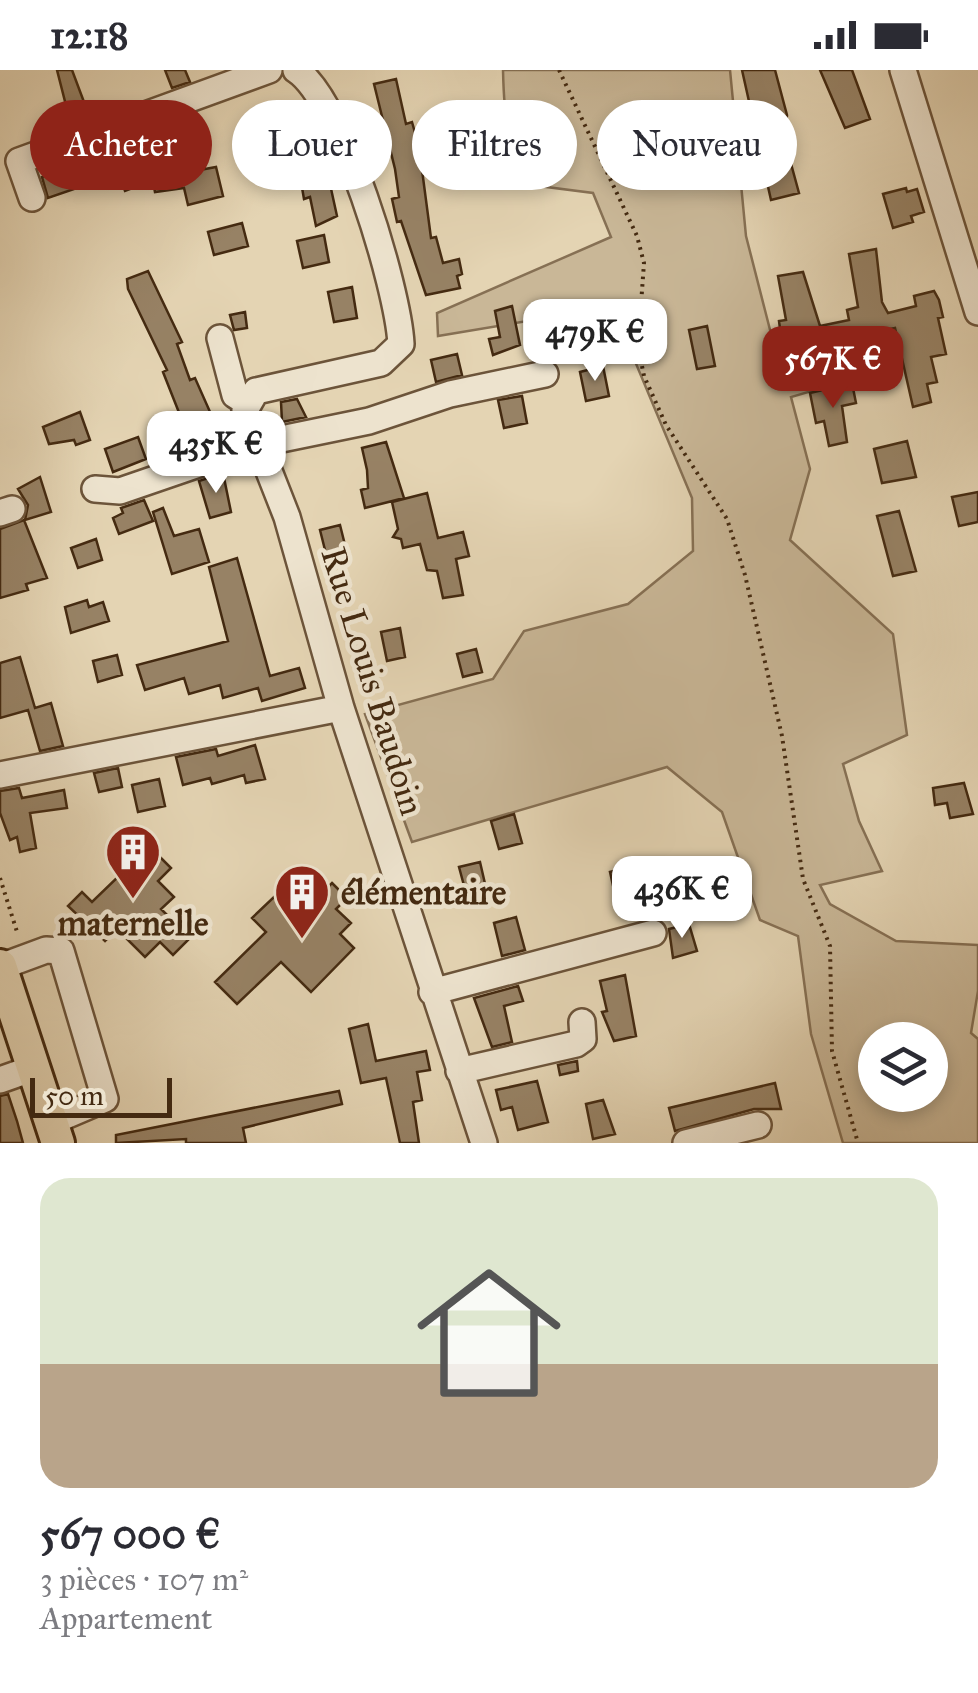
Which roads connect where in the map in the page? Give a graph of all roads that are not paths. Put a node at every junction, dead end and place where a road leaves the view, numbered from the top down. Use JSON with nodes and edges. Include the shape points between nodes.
{"nodes":[{"id":1,"x":269,"y":70,"type":"edge"},
{"id":2,"x":296,"y":70,"type":"edge"},
{"id":3,"x":903,"y":70,"type":"edge"},
{"id":4,"x":32,"y":198,"type":"dead end"},
{"id":5,"x":978,"y":312,"type":"edge"},
{"id":6,"x":220,"y":338,"type":"dead end"},
{"id":7,"x":545,"y":374,"type":"dead end"},
{"id":8,"x":246,"y":402,"type":"junction"},
{"id":9,"x":257,"y":444,"type":"junction"},
{"id":10,"x":95,"y":489,"type":"dead end"},
{"id":11,"x":340,"y":708,"type":"junction"},
{"id":12,"x":0,"y":776,"type":"edge"},
{"id":13,"x":653,"y":934,"type":"dead end"},
{"id":14,"x":0,"y":966,"type":"edge"},
{"id":15,"x":432,"y":992,"type":"junction"},
{"id":16,"x":582,"y":1022,"type":"dead end"},
{"id":17,"x":34,"y":1068,"type":"junction"},
{"id":18,"x":459,"y":1071,"type":"junction"},
{"id":19,"x":0,"y":1080,"type":"edge"},
{"id":20,"x":758,"y":1125,"type":"dead end"},
{"id":21,"x":54,"y":1132,"type":"edge"},
{"id":22,"x":484,"y":1143,"type":"edge"},
{"id":23,"x":686,"y":1143,"type":"edge"}],
"edges":[{"from":1,"to":4,"type":"street","via":[[20,161]]},
{"from":2,"to":8,"type":"street","via":[[316,86],[347,156],[380,251],[401,344],[380,363],[266,388]]},
{"from":3,"to":5,"type":"street"},
{"from":6,"to":8,"type":"street","name":"Rue Louis Baudoin","via":[[235,395]]},
{"from":7,"to":9,"type":"street"},
{"from":8,"to":9,"type":"street","name":"Rue Louis Baudoin"},
{"from":9,"to":10,"type":"street","via":[[120,491]]},
{"from":9,"to":11,"type":"street","name":"Rue Louis Baudoin","via":[[304,570]]},
{"from":11,"to":12,"type":"street"},
{"from":11,"to":15,"type":"street","name":"Rue Louis Baudoin"},
{"from":13,"to":15,"type":"street"},
{"from":14,"to":17,"type":"main road"},
{"from":14,"to":21,"type":"street","via":[[61,951],[104,1099]]},
{"from":15,"to":18,"type":"street","name":"Rue Louis Baudoin"},
{"from":16,"to":18,"type":"street","via":[[576,1044]]},
{"from":17,"to":19,"type":"street"},
{"from":17,"to":21,"type":"main road"},
{"from":18,"to":22,"type":"street","name":"Rue Louis Baudoin"},
{"from":20,"to":23,"type":"street"}]}
